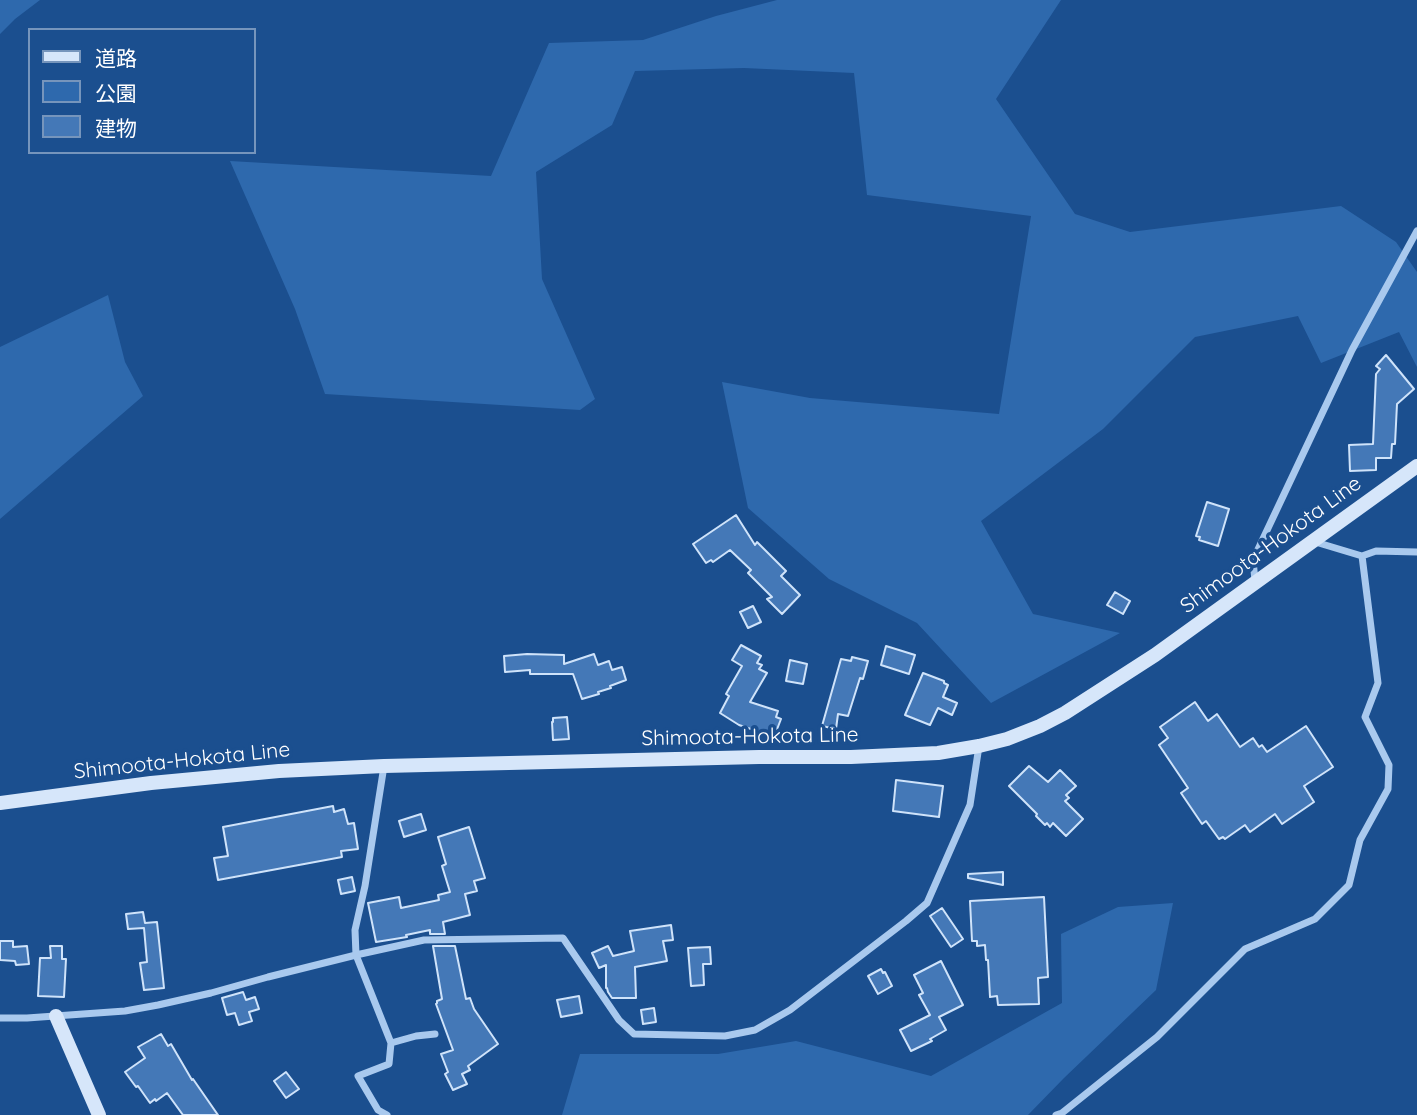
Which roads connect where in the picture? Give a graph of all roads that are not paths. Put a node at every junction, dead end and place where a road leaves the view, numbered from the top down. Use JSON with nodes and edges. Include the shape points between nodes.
{"nodes":[{"id":1,"x":1417,"y":231,"type":"edge"},
{"id":2,"x":1417,"y":466,"type":"edge"},
{"id":3,"x":1312,"y":541,"type":"junction"},
{"id":4,"x":1417,"y":552,"type":"edge"},
{"id":5,"x":1362,"y":556,"type":"junction"},
{"id":6,"x":1255,"y":582,"type":"junction"},
{"id":7,"x":979,"y":746,"type":"junction"},
{"id":8,"x":384,"y":766,"type":"junction"},
{"id":9,"x":0,"y":803,"type":"edge"},
{"id":10,"x":356,"y":955,"type":"junction"},
{"id":11,"x":56,"y":1016,"type":"junction"},
{"id":12,"x":0,"y":1018,"type":"edge"},
{"id":13,"x":435,"y":1034,"type":"dead end"},
{"id":14,"x":391,"y":1043,"type":"junction"},
{"id":15,"x":99,"y":1115,"type":"edge"},
{"id":16,"x":387,"y":1115,"type":"edge"},
{"id":17,"x":1056,"y":1115,"type":"edge"}],
"edges":[{"from":1,"to":6,"type":"street","via":[[1352,350],[1253,560]]},
{"from":2,"to":3,"type":"main road","name":"Shimoota-Hokota Line"},
{"from":3,"to":5,"type":"street"},
{"from":3,"to":6,"type":"main road","name":"Shimoota-Hokota Line"},
{"from":4,"to":5,"type":"street","via":[[1376,551]]},
{"from":5,"to":17,"type":"street","via":[[1378,683],[1365,717],[1389,765],[1388,789],[1360,840],[1349,885],[1315,919],[1245,949],[1157,1037]]},
{"from":6,"to":7,"type":"main road","name":"Shimoota-Hokota Line","via":[[1065,713]]},
{"from":7,"to":8,"type":"main road","name":"Shimoota-Hokota Line","via":[[851,757]]},
{"from":7,"to":10,"type":"street","via":[[970,805],[927,903],[790,1010],[755,1030],[725,1035],[635,1034],[619,1020],[562,938],[424,940]]},
{"from":8,"to":9,"type":"main road","name":"Shimoota-Hokota Line","via":[[151,783]]},
{"from":8,"to":10,"type":"street","via":[[355,930]]},
{"from":10,"to":11,"type":"street","via":[[158,1005]]},
{"from":10,"to":14,"type":"street"},
{"from":11,"to":12,"type":"street"},
{"from":11,"to":15,"type":"main road"},
{"from":13,"to":14,"type":"street"},
{"from":14,"to":16,"type":"street","via":[[389,1064],[358,1076],[378,1110]]}]}
